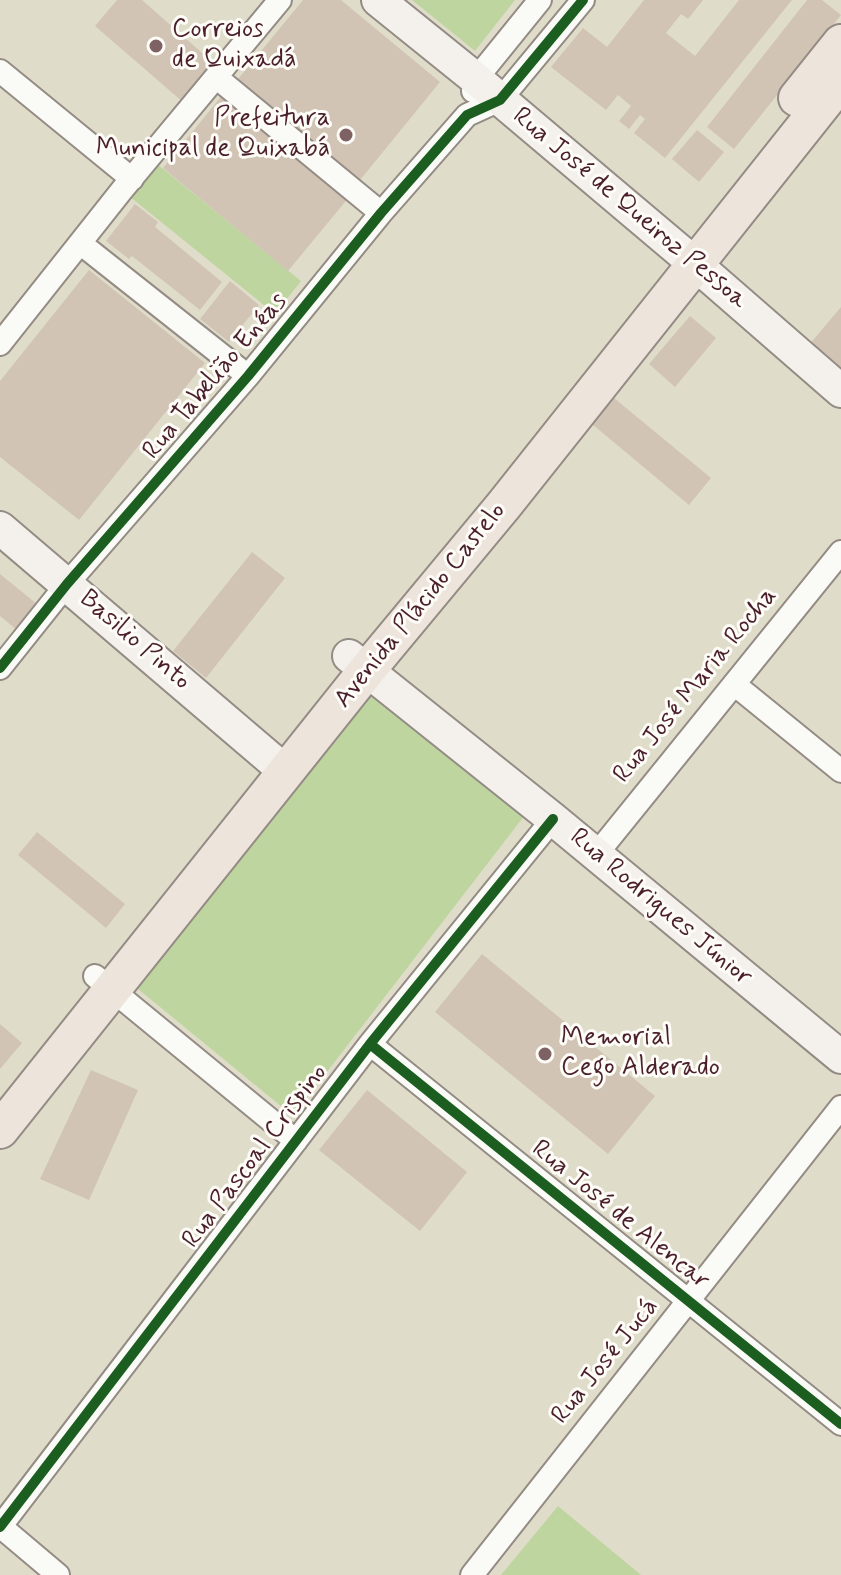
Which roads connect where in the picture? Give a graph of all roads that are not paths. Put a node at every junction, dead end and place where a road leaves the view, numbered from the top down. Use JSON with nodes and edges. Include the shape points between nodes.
{"nodes":[{"id":1,"x":280,"y":0,"type":"edge"},
{"id":2,"x":378,"y":0,"type":"edge"},
{"id":3,"x":540,"y":0,"type":"edge"},
{"id":4,"x":583,"y":0,"type":"edge"},
{"id":5,"x":841,"y":43,"type":"edge"},
{"id":6,"x":0,"y":71,"type":"edge"},
{"id":7,"x":216,"y":77,"type":"junction"},
{"id":8,"x":841,"y":81,"type":"edge"},
{"id":9,"x":488,"y":90,"type":"junction"},
{"id":10,"x":132,"y":179,"type":"junction"},
{"id":11,"x":381,"y":213,"type":"junction"},
{"id":12,"x":80,"y":243,"type":"junction"},
{"id":13,"x":686,"y":256,"type":"junction"},
{"id":14,"x":0,"y":344,"type":"edge"},
{"id":15,"x":248,"y":376,"type":"junction"},
{"id":16,"x":841,"y":391,"type":"edge"},
{"id":17,"x":0,"y":528,"type":"edge"},
{"id":18,"x":841,"y":552,"type":"edge"},
{"id":19,"x":67,"y":584,"type":"junction"},
{"id":20,"x":358,"y":663,"type":"junction"},
{"id":21,"x":0,"y":668,"type":"edge"},
{"id":22,"x":734,"y":684,"type":"junction"},
{"id":23,"x":277,"y":764,"type":"junction"},
{"id":24,"x":841,"y":771,"type":"edge"},
{"id":25,"x":553,"y":819,"type":"junction"},
{"id":26,"x":595,"y":856,"type":"junction"},
{"id":27,"x":104,"y":982,"type":"junction"},
{"id":28,"x":370,"y":1044,"type":"junction"},
{"id":29,"x":841,"y":1057,"type":"edge"},
{"id":30,"x":0,"y":1091,"type":"edge"},
{"id":31,"x":841,"y":1107,"type":"edge"},
{"id":32,"x":0,"y":1130,"type":"edge"},
{"id":33,"x":296,"y":1141,"type":"junction"},
{"id":34,"x":691,"y":1301,"type":"junction"},
{"id":35,"x":841,"y":1424,"type":"edge"},
{"id":36,"x":0,"y":1527,"type":"edge"},
{"id":37,"x":58,"y":1575,"type":"edge"},
{"id":38,"x":472,"y":1575,"type":"edge"}],
"edges":[{"from":1,"to":7,"type":"street"},
{"from":2,"to":9,"type":"main road","name":"Rua José de Queiroz Pessoa"},
{"from":3,"to":9,"type":"street"},
{"from":4,"to":9,"type":"street"},
{"from":5,"to":13,"type":"main road","name":"Avenida Plácido Castelo"},
{"from":6,"to":10,"type":"street"},
{"from":7,"to":10,"type":"street"},
{"from":7,"to":11,"type":"street"},
{"from":8,"to":13,"type":"main road","name":"Avenida Plácido Castelo"},
{"from":9,"to":11,"type":"street","name":"Rua Tabelião Enéas"},
{"from":9,"to":13,"type":"main road","name":"Rua José de Queiroz Pessoa"},
{"from":10,"to":12,"type":"street"},
{"from":11,"to":15,"type":"street","name":"Rua Tabelião Enéas"},
{"from":12,"to":14,"type":"street"},
{"from":12,"to":15,"type":"street"},
{"from":13,"to":16,"type":"main road","name":"Rua José de Queiroz Pessoa"},
{"from":13,"to":20,"type":"main road","name":"Avenida Plácido Castelo","via":[[504,505]]},
{"from":15,"to":19,"type":"street","name":"Rua Tabelião Enéas"},
{"from":17,"to":19,"type":"main road","name":"Basilio Pinto"},
{"from":18,"to":22,"type":"street","name":"Rua José Maria Rocha"},
{"from":19,"to":21,"type":"street","name":"Rua Tabelião Enéas"},
{"from":19,"to":23,"type":"main road","name":"Basilio Pinto"},
{"from":20,"to":23,"type":"main road","name":"Avenida Plácido Castelo"},
{"from":20,"to":25,"type":"main road","name":"Rua Rodrigues Júnior"},
{"from":22,"to":24,"type":"street"},
{"from":22,"to":26,"type":"street","name":"Rua José Maria Rocha"},
{"from":23,"to":27,"type":"main road","name":"Avenida Plácido Castelo"},
{"from":25,"to":26,"type":"main road","name":"Rua Rodrigues Júnior"},
{"from":25,"to":28,"type":"street","name":"Rua Pascoal Crispino"},
{"from":26,"to":29,"type":"main road","name":"Rua Rodrigues Júnior"},
{"from":27,"to":30,"type":"main road","name":"Avenida Plácido Castelo"},
{"from":27,"to":32,"type":"main road","name":"Avenida Plácido Castelo"},
{"from":27,"to":33,"type":"street"},
{"from":28,"to":33,"type":"street","name":"Rua Pascoal Crispino"},
{"from":28,"to":34,"type":"street","name":"Rua José de Alencar"},
{"from":31,"to":34,"type":"street","name":"Rua José Jucá"},
{"from":33,"to":36,"type":"street","name":"Rua Pascoal Crispino"},
{"from":34,"to":35,"type":"street","name":"Rua José de Alencar"},
{"from":34,"to":38,"type":"street","name":"Rua José Jucá"},
{"from":36,"to":37,"type":"street"}]}
